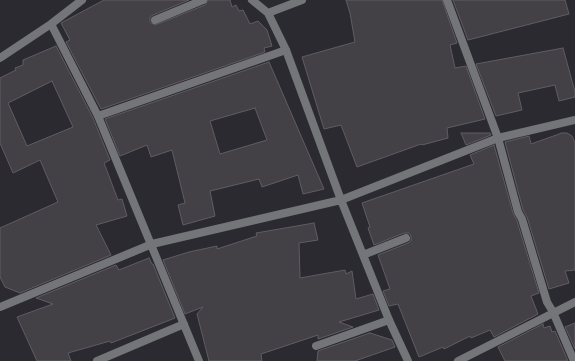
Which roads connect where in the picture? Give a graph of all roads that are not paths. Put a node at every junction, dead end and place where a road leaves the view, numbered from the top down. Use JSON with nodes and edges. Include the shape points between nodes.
{"nodes":[{"id":1,"x":82,"y":0,"type":"edge"},
{"id":2,"x":203,"y":0,"type":"edge"},
{"id":3,"x":252,"y":0,"type":"edge"},
{"id":4,"x":302,"y":0,"type":"edge"},
{"id":5,"x":447,"y":0,"type":"edge"},
{"id":6,"x":268,"y":13,"type":"junction"},
{"id":7,"x":154,"y":20,"type":"dead end"},
{"id":8,"x":51,"y":24,"type":"junction"},
{"id":9,"x":286,"y":50,"type":"junction"},
{"id":10,"x":0,"y":58,"type":"edge"},
{"id":11,"x":98,"y":116,"type":"junction"},
{"id":12,"x":575,"y":120,"type":"edge"},
{"id":13,"x":498,"y":138,"type":"junction"},
{"id":14,"x":341,"y":200,"type":"junction"},
{"id":15,"x":406,"y":238,"type":"dead end"},
{"id":16,"x":152,"y":244,"type":"junction"},
{"id":17,"x":364,"y":255,"type":"junction"},
{"id":18,"x":575,"y":302,"type":"edge"},
{"id":19,"x":0,"y":306,"type":"edge"},
{"id":20,"x":553,"y":312,"type":"junction"},
{"id":21,"x":389,"y":320,"type":"junction"},
{"id":22,"x":184,"y":324,"type":"junction"},
{"id":23,"x":316,"y":346,"type":"dead end"},
{"id":24,"x":97,"y":361,"type":"edge"},
{"id":25,"x":199,"y":361,"type":"edge"},
{"id":26,"x":408,"y":361,"type":"edge"},
{"id":27,"x":458,"y":361,"type":"edge"},
{"id":28,"x":574,"y":361,"type":"edge"}],
"edges":[{"from":1,"to":8,"type":"street"},
{"from":2,"to":7,"type":"street"},
{"from":3,"to":6,"type":"street"},
{"from":4,"to":6,"type":"street"},
{"from":5,"to":13,"type":"street"},
{"from":6,"to":9,"type":"street"},
{"from":8,"to":10,"type":"street"},
{"from":8,"to":11,"type":"street"},
{"from":9,"to":11,"type":"street"},
{"from":9,"to":14,"type":"street"},
{"from":11,"to":16,"type":"street"},
{"from":12,"to":13,"type":"street"},
{"from":13,"to":14,"type":"street"},
{"from":13,"to":20,"type":"street","via":[[516,205],[547,302]]},
{"from":14,"to":16,"type":"street"},
{"from":14,"to":17,"type":"street"},
{"from":15,"to":17,"type":"street"},
{"from":16,"to":19,"type":"street"},
{"from":16,"to":22,"type":"street"},
{"from":17,"to":21,"type":"street"},
{"from":18,"to":20,"type":"street"},
{"from":20,"to":27,"type":"street"},
{"from":20,"to":28,"type":"street"},
{"from":21,"to":23,"type":"street"},
{"from":21,"to":26,"type":"street"},
{"from":22,"to":24,"type":"street"},
{"from":22,"to":25,"type":"street"}]}
